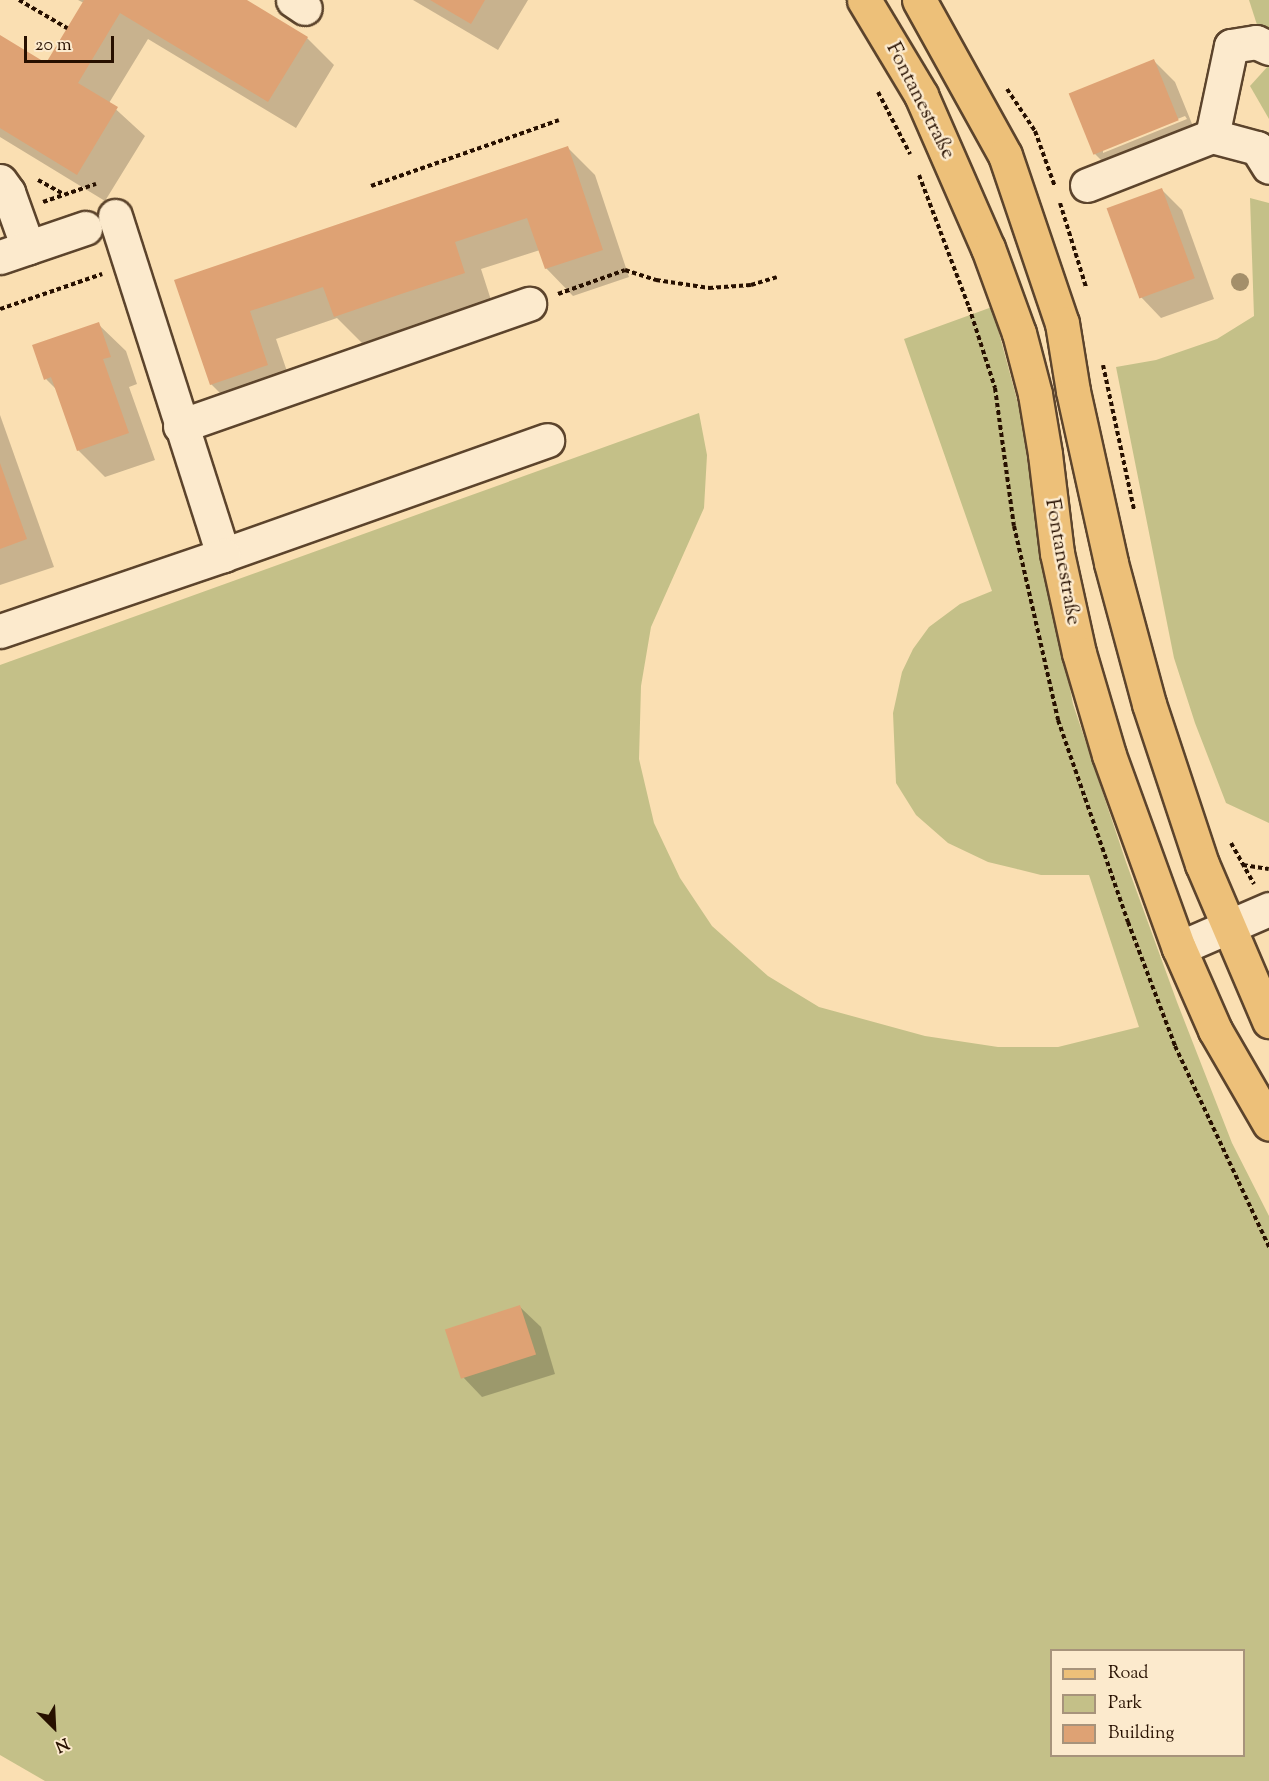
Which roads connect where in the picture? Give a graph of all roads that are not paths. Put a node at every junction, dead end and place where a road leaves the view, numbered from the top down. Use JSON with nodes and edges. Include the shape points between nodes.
{"nodes":[{"id":1,"x":864,"y":0,"type":"edge"},
{"id":2,"x":919,"y":0,"type":"edge"},
{"id":3,"x":1269,"y":48,"type":"edge"},
{"id":4,"x":1212,"y":136,"type":"junction"},
{"id":5,"x":1269,"y":167,"type":"edge"},
{"id":6,"x":0,"y":182,"type":"edge"},
{"id":7,"x":1088,"y":185,"type":"dead end"},
{"id":8,"x":14,"y":252,"type":"edge"},
{"id":9,"x":530,"y":304,"type":"road end"},
{"id":10,"x":180,"y":426,"type":"junction"},
{"id":11,"x":548,"y":440,"type":"dead end"},
{"id":12,"x":223,"y":555,"type":"junction"},
{"id":13,"x":0,"y":631,"type":"edge"},
{"id":14,"x":1269,"y":909,"type":"edge"},
{"id":15,"x":1228,"y":926,"type":"junction"},
{"id":16,"x":1179,"y":948,"type":"junction"},
{"id":17,"x":1269,"y":1021,"type":"edge"},
{"id":18,"x":1269,"y":1123,"type":"edge"}],
"edges":[{"from":1,"to":16,"type":"main road","name":"Fontanestraße","via":[[921,94],[988,249],[1019,333],[1035,394],[1057,553],[1079,653],[1109,755]]},
{"from":2,"to":15,"type":"main road","via":[[1005,155],[1058,312],[1127,631],[1184,813]]},
{"from":3,"to":4,"type":"street","via":[[1256,42],[1231,46]]},
{"from":4,"to":5,"type":"street","via":[[1257,148]]},
{"from":4,"to":7,"type":"street"},
{"from":6,"to":8,"type":"street","via":[[16,211]]},
{"from":8,"to":10,"type":"street","via":[[100,222],[132,264]]},
{"from":9,"to":10,"type":"street"},
{"from":10,"to":12,"type":"street"},
{"from":11,"to":12,"type":"street"},
{"from":12,"to":13,"type":"street"},
{"from":14,"to":15,"type":"street"},
{"from":15,"to":16,"type":"street"},
{"from":15,"to":17,"type":"main road"},
{"from":16,"to":18,"type":"main road","name":"Fontanestraße","via":[[1215,1030]]}]}
